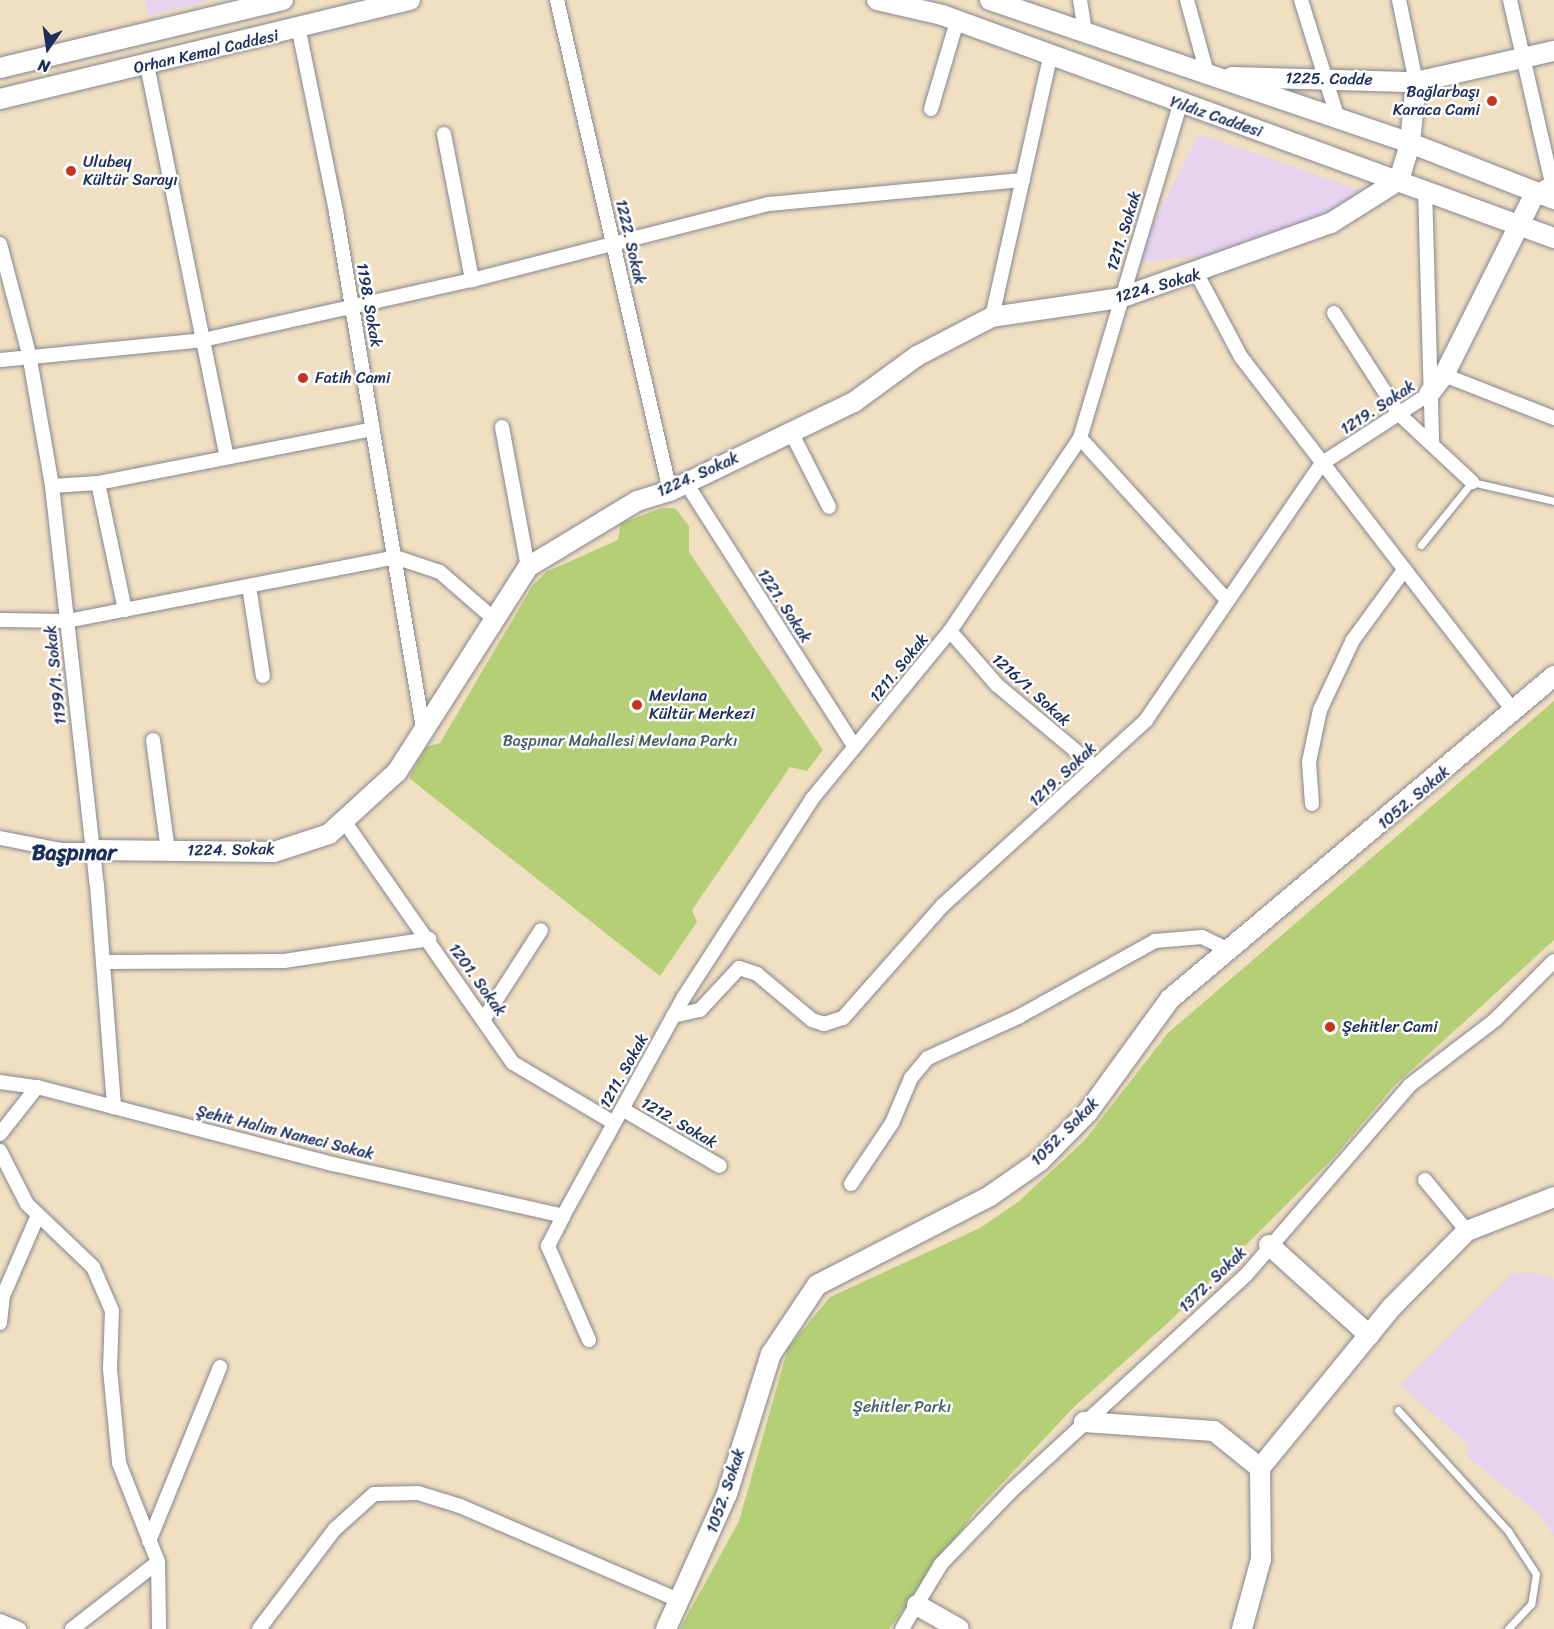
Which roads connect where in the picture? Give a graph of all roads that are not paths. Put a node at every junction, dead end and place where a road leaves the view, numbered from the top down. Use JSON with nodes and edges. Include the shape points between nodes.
{"nodes":[{"id":1,"x":283,"y":0,"type":"edge"},
{"id":2,"x":410,"y":0,"type":"edge"},
{"id":3,"x":557,"y":0,"type":"edge"},
{"id":4,"x":877,"y":0,"type":"edge"},
{"id":5,"x":990,"y":0,"type":"edge"},
{"id":6,"x":1080,"y":0,"type":"edge"},
{"id":7,"x":1186,"y":0,"type":"edge"},
{"id":8,"x":1301,"y":0,"type":"edge"},
{"id":9,"x":1399,"y":0,"type":"edge"},
{"id":10,"x":1510,"y":0,"type":"edge"},
{"id":11,"x":957,"y":21,"type":"junction"},
{"id":12,"x":299,"y":31,"type":"junction"},
{"id":13,"x":1086,"y":36,"type":"junction"},
{"id":14,"x":1554,"y":51,"type":"edge"},
{"id":15,"x":1525,"y":56,"type":"junction"},
{"id":16,"x":1050,"y":58,"type":"junction"},
{"id":17,"x":147,"y":65,"type":"junction"},
{"id":18,"x":0,"y":68,"type":"edge"},
{"id":19,"x":1208,"y":76,"type":"junction"},
{"id":20,"x":1325,"y":78,"type":"junction"},
{"id":21,"x":1416,"y":82,"type":"junction"},
{"id":22,"x":0,"y":99,"type":"edge"},
{"id":23,"x":1180,"y":104,"type":"junction"},
{"id":24,"x":931,"y":109,"type":"dead end"},
{"id":25,"x":1338,"y":119,"type":"junction"},
{"id":26,"x":444,"y":134,"type":"dead end"},
{"id":27,"x":1410,"y":143,"type":"junction"},
{"id":28,"x":1023,"y":180,"type":"junction"},
{"id":29,"x":1399,"y":180,"type":"junction"},
{"id":30,"x":1425,"y":188,"type":"junction"},
{"id":31,"x":1545,"y":196,"type":"edge"},
{"id":32,"x":1517,"y":226,"type":"junction"},
{"id":33,"x":1554,"y":238,"type":"edge"},
{"id":34,"x":613,"y":242,"type":"junction"},
{"id":35,"x":0,"y":244,"type":"edge"},
{"id":36,"x":1197,"y":274,"type":"junction"},
{"id":37,"x":472,"y":280,"type":"junction"},
{"id":38,"x":1120,"y":298,"type":"junction"},
{"id":39,"x":352,"y":303,"type":"junction"},
{"id":40,"x":1334,"y":313,"type":"dead end"},
{"id":41,"x":992,"y":317,"type":"junction"},
{"id":42,"x":203,"y":340,"type":"junction"},
{"id":43,"x":28,"y":354,"type":"junction"},
{"id":44,"x":0,"y":360,"type":"edge"},
{"id":45,"x":1444,"y":375,"type":"junction"},
{"id":46,"x":1429,"y":394,"type":"junction"},
{"id":47,"x":1399,"y":414,"type":"junction"},
{"id":48,"x":1554,"y":418,"type":"edge"},
{"id":49,"x":502,"y":427,"type":"dead end"},
{"id":50,"x":373,"y":429,"type":"junction"},
{"id":51,"x":791,"y":432,"type":"junction"},
{"id":52,"x":1080,"y":438,"type":"junction"},
{"id":53,"x":1432,"y":444,"type":"junction"},
{"id":54,"x":226,"y":455,"type":"junction"},
{"id":55,"x":1320,"y":464,"type":"junction"},
{"id":56,"x":1472,"y":482,"type":"junction"},
{"id":57,"x":98,"y":483,"type":"junction"},
{"id":58,"x":52,"y":486,"type":"junction"},
{"id":59,"x":678,"y":487,"type":"junction"},
{"id":60,"x":1554,"y":501,"type":"edge"},
{"id":61,"x":829,"y":507,"type":"dead end"},
{"id":62,"x":1421,"y":545,"type":"dead end"},
{"id":63,"x":395,"y":557,"type":"junction"},
{"id":64,"x":528,"y":567,"type":"junction"},
{"id":65,"x":1404,"y":570,"type":"junction"},
{"id":66,"x":249,"y":586,"type":"junction"},
{"id":67,"x":1227,"y":600,"type":"junction"},
{"id":68,"x":125,"y":610,"type":"junction"},
{"id":69,"x":493,"y":618,"type":"junction"},
{"id":70,"x":0,"y":620,"type":"edge"},
{"id":71,"x":67,"y":621,"type":"junction"},
{"id":72,"x":950,"y":631,"type":"junction"},
{"id":73,"x":263,"y":676,"type":"dead end"},
{"id":74,"x":1554,"y":676,"type":"edge"},
{"id":75,"x":1514,"y":711,"type":"junction"},
{"id":76,"x":423,"y":728,"type":"junction"},
{"id":77,"x":153,"y":740,"type":"dead end"},
{"id":78,"x":855,"y":747,"type":"junction"},
{"id":79,"x":1095,"y":767,"type":"junction"},
{"id":80,"x":1312,"y":804,"type":"dead end"},
{"id":81,"x":344,"y":821,"type":"junction"},
{"id":82,"x":0,"y":838,"type":"edge"},
{"id":83,"x":92,"y":850,"type":"junction"},
{"id":84,"x":168,"y":851,"type":"junction"},
{"id":85,"x":541,"y":930,"type":"dead end"},
{"id":86,"x":429,"y":939,"type":"junction"},
{"id":87,"x":1229,"y":950,"type":"junction"},
{"id":88,"x":1554,"y":961,"type":"edge"},
{"id":89,"x":103,"y":962,"type":"junction"},
{"id":90,"x":673,"y":1016,"type":"junction"},
{"id":91,"x":485,"y":1017,"type":"junction"},
{"id":92,"x":0,"y":1082,"type":"edge"},
{"id":93,"x":37,"y":1087,"type":"junction"},
{"id":94,"x":114,"y":1107,"type":"junction"},
{"id":95,"x":622,"y":1109,"type":"junction"},
{"id":96,"x":614,"y":1122,"type":"junction"},
{"id":97,"x":0,"y":1134,"type":"edge"},
{"id":98,"x":0,"y":1151,"type":"edge"},
{"id":99,"x":720,"y":1166,"type":"dead end"},
{"id":100,"x":1425,"y":1180,"type":"dead end"},
{"id":101,"x":850,"y":1184,"type":"dead end"},
{"id":102,"x":1554,"y":1197,"type":"edge"},
{"id":103,"x":38,"y":1215,"type":"junction"},
{"id":104,"x":563,"y":1216,"type":"junction"},
{"id":105,"x":1467,"y":1230,"type":"junction"},
{"id":106,"x":1269,"y":1245,"type":"junction"},
{"id":107,"x":0,"y":1323,"type":"edge"},
{"id":108,"x":1369,"y":1335,"type":"junction"},
{"id":109,"x":589,"y":1340,"type":"dead end"},
{"id":110,"x":220,"y":1367,"type":"dead end"},
{"id":111,"x":1398,"y":1410,"type":"dead end"},
{"id":112,"x":1084,"y":1422,"type":"junction"},
{"id":113,"x":1260,"y":1468,"type":"junction"},
{"id":114,"x":149,"y":1541,"type":"junction"},
{"id":115,"x":158,"y":1562,"type":"junction"},
{"id":116,"x":678,"y":1600,"type":"junction"},
{"id":117,"x":916,"y":1605,"type":"junction"},
{"id":118,"x":0,"y":1621,"type":"edge"},
{"id":119,"x":19,"y":1629,"type":"edge"},
{"id":120,"x":72,"y":1629,"type":"edge"},
{"id":121,"x":159,"y":1629,"type":"edge"},
{"id":122,"x":259,"y":1629,"type":"edge"},
{"id":123,"x":666,"y":1629,"type":"edge"},
{"id":124,"x":902,"y":1629,"type":"edge"},
{"id":125,"x":959,"y":1629,"type":"edge"},
{"id":126,"x":1242,"y":1629,"type":"edge"},
{"id":127,"x":1508,"y":1629,"type":"edge"}],
"edges":[{"from":1,"to":18,"type":"street","name":"Orhan Kemal Caddesi"},
{"from":2,"to":12,"type":"street","name":"Orhan Kemal Caddesi"},
{"from":3,"to":34,"type":"street","name":"1222. Sokak"},
{"from":4,"to":11,"type":"street","name":"Yıldız Caddesi"},
{"from":5,"to":13,"type":"street"},
{"from":6,"to":13,"type":"street"},
{"from":7,"to":19,"type":"street"},
{"from":8,"to":20,"type":"street"},
{"from":9,"to":21,"type":"street"},
{"from":10,"to":15,"type":"street"},
{"from":11,"to":16,"type":"street","name":"Yıldız Caddesi"},
{"from":11,"to":24,"type":"street"},
{"from":12,"to":17,"type":"street","name":"Orhan Kemal Caddesi"},
{"from":12,"to":39,"type":"street","name":"1198. Sokak"},
{"from":13,"to":19,"type":"street"},
{"from":14,"to":15,"type":"street","name":"1225. Cadde"},
{"from":15,"to":21,"type":"street","name":"1225. Cadde"},
{"from":15,"to":31,"type":"street","via":[[1552,183]]},
{"from":16,"to":23,"type":"street","name":"Yıldız Caddesi"},
{"from":16,"to":28,"type":"street"},
{"from":17,"to":22,"type":"street","name":"Orhan Kemal Caddesi"},
{"from":17,"to":42,"type":"street"},
{"from":19,"to":20,"type":"street","name":"1225. Cadde"},
{"from":19,"to":25,"type":"street"},
{"from":20,"to":21,"type":"street","name":"1225. Cadde"},
{"from":20,"to":25,"type":"street"},
{"from":21,"to":27,"type":"street"},
{"from":23,"to":29,"type":"street","name":"Yıldız Caddesi"},
{"from":23,"to":38,"type":"street","name":"1211. Sokak"},
{"from":25,"to":27,"type":"street"},
{"from":26,"to":37,"type":"street"},
{"from":27,"to":29,"type":"street"},
{"from":27,"to":31,"type":"street"},
{"from":28,"to":34,"type":"street","via":[[768,204]]},
{"from":28,"to":41,"type":"street"},
{"from":29,"to":30,"type":"street","name":"Yıldız Caddesi"},
{"from":29,"to":36,"type":"street","name":"1224. Sokak","via":[[1331,223]]},
{"from":30,"to":32,"type":"street","name":"Yıldız Caddesi"},
{"from":30,"to":46,"type":"street"},
{"from":31,"to":32,"type":"street"},
{"from":32,"to":33,"type":"street","name":"Yıldız Caddesi"},
{"from":32,"to":45,"type":"street"},
{"from":34,"to":37,"type":"street"},
{"from":34,"to":59,"type":"street","name":"1222. Sokak"},
{"from":35,"to":43,"type":"street","name":"1199/1. Sokak"},
{"from":36,"to":38,"type":"street","name":"1224. Sokak"},
{"from":36,"to":55,"type":"street","via":[[1241,357]]},
{"from":37,"to":39,"type":"street"},
{"from":38,"to":41,"type":"street","name":"1224. Sokak"},
{"from":38,"to":52,"type":"street","name":"1211. Sokak"},
{"from":39,"to":42,"type":"street"},
{"from":39,"to":50,"type":"street","name":"1198. Sokak"},
{"from":40,"to":47,"type":"street"},
{"from":41,"to":51,"type":"street","name":"1224. Sokak","via":[[917,356],[854,402]]},
{"from":42,"to":43,"type":"street"},
{"from":42,"to":54,"type":"street"},
{"from":43,"to":44,"type":"street"},
{"from":43,"to":58,"type":"street","name":"1199/1. Sokak"},
{"from":45,"to":46,"type":"street"},
{"from":45,"to":48,"type":"street"},
{"from":46,"to":47,"type":"street","name":"1219. Sokak"},
{"from":46,"to":53,"type":"street"},
{"from":47,"to":53,"type":"street"},
{"from":47,"to":55,"type":"street","name":"1219. Sokak"},
{"from":49,"to":64,"type":"street"},
{"from":50,"to":54,"type":"street"},
{"from":50,"to":63,"type":"street","name":"1198. Sokak"},
{"from":51,"to":59,"type":"street","name":"1224. Sokak"},
{"from":51,"to":61,"type":"street"},
{"from":52,"to":67,"type":"street"},
{"from":52,"to":72,"type":"street","name":"1211. Sokak"},
{"from":53,"to":56,"type":"street"},
{"from":54,"to":57,"type":"street"},
{"from":55,"to":65,"type":"street"},
{"from":55,"to":67,"type":"street","name":"1219. Sokak"},
{"from":56,"to":60,"type":"lane"},
{"from":56,"to":62,"type":"lane"},
{"from":57,"to":58,"type":"street"},
{"from":57,"to":68,"type":"street"},
{"from":58,"to":71,"type":"street","name":"1199/1. Sokak"},
{"from":59,"to":64,"type":"street","name":"1224. Sokak","via":[[637,501]]},
{"from":59,"to":78,"type":"street","name":"1221. Sokak"},
{"from":63,"to":66,"type":"street"},
{"from":63,"to":69,"type":"street","via":[[440,572]]},
{"from":63,"to":76,"type":"street","name":"1198. Sokak"},
{"from":64,"to":69,"type":"street","name":"1224. Sokak"},
{"from":65,"to":75,"type":"street"},
{"from":65,"to":80,"type":"street","via":[[1353,640],[1320,710],[1309,762]]},
{"from":66,"to":68,"type":"street"},
{"from":66,"to":73,"type":"street"},
{"from":67,"to":79,"type":"street","name":"1219. Sokak","via":[[1146,720]]},
{"from":68,"to":71,"type":"street"},
{"from":69,"to":76,"type":"street","name":"1224. Sokak"},
{"from":70,"to":71,"type":"street"},
{"from":71,"to":83,"type":"street","name":"1199/1. Sokak"},
{"from":72,"to":78,"type":"street","name":"1211. Sokak"},
{"from":72,"to":79,"type":"street","name":"1216/1. Sokak","via":[[997,685]]},
{"from":74,"to":75,"type":"street","name":"1052. Sokak"},
{"from":75,"to":87,"type":"street","name":"1052. Sokak"},
{"from":76,"to":81,"type":"street","name":"1224. Sokak","via":[[397,772]]},
{"from":77,"to":84,"type":"street"},
{"from":78,"to":90,"type":"street","name":"1211. Sokak","via":[[812,800]]},
{"from":79,"to":90,"type":"street","name":"1219. Sokak","via":[[943,905],[836,1022],[812,1020],[757,974],[739,968],[700,1010]]},
{"from":81,"to":84,"type":"street","name":"1224. Sokak","via":[[329,834],[274,852]]},
{"from":81,"to":86,"type":"street","name":"1201. Sokak"},
{"from":82,"to":83,"type":"street","via":[[62,850]]},
{"from":83,"to":84,"type":"street","name":"1224. Sokak"},
{"from":83,"to":89,"type":"street","name":"1199/1. Sokak"},
{"from":85,"to":91,"type":"street"},
{"from":86,"to":89,"type":"street","via":[[284,961]]},
{"from":86,"to":91,"type":"street","name":"1201. Sokak"},
{"from":87,"to":101,"type":"street","via":[[1202,937],[1155,941],[1018,1017],[928,1058],[911,1078],[892,1123]]},
{"from":87,"to":116,"type":"street","name":"1052. Sokak","via":[[1170,999],[1088,1112],[1040,1161],[990,1196],[818,1285],[771,1354],[727,1494]]},
{"from":88,"to":106,"type":"street","name":"1372. Sokak","via":[[1495,1020],[1410,1085]]},
{"from":89,"to":94,"type":"street","name":"1199/1. Sokak"},
{"from":90,"to":95,"type":"street","name":"1211. Sokak"},
{"from":91,"to":96,"type":"street","name":"1201. Sokak","via":[[513,1063]]},
{"from":92,"to":93,"type":"street","name":"Şehit Halim Naneci Sokak"},
{"from":93,"to":94,"type":"street","name":"Şehit Halim Naneci Sokak"},
{"from":93,"to":97,"type":"street"},
{"from":94,"to":104,"type":"street","name":"Şehit Halim Naneci Sokak"},
{"from":95,"to":96,"type":"street","name":"1211. Sokak"},
{"from":95,"to":99,"type":"street","name":"1212. Sokak"},
{"from":96,"to":104,"type":"street","name":"1211. Sokak"},
{"from":98,"to":103,"type":"street"},
{"from":100,"to":105,"type":"street"},
{"from":102,"to":105,"type":"street"},
{"from":103,"to":107,"type":"street","via":[[3,1296]]},
{"from":103,"to":114,"type":"street","via":[[93,1267],[112,1311],[110,1369],[119,1463]]},
{"from":104,"to":109,"type":"street","name":"1211. Sokak","via":[[548,1246]]},
{"from":105,"to":108,"type":"street"},
{"from":106,"to":108,"type":"street"},
{"from":106,"to":112,"type":"street","name":"1372. Sokak","via":[[1246,1275]]},
{"from":108,"to":113,"type":"street"},
{"from":110,"to":114,"type":"street"},
{"from":111,"to":127,"type":"lane","via":[[1508,1532],[1536,1574],[1531,1605]]},
{"from":112,"to":113,"type":"street","via":[[1214,1431]]},
{"from":112,"to":117,"type":"street","name":"1372. Sokak","via":[[941,1564]]},
{"from":113,"to":126,"type":"street","via":[[1261,1558]]},
{"from":114,"to":115,"type":"street"},
{"from":115,"to":120,"type":"street"},
{"from":115,"to":121,"type":"street"},
{"from":116,"to":122,"type":"street","via":[[460,1506],[418,1493],[374,1494],[335,1529]]},
{"from":116,"to":123,"type":"street","name":"1052. Sokak"},
{"from":117,"to":124,"type":"street","name":"1372. Sokak"},
{"from":117,"to":125,"type":"street"},
{"from":118,"to":119,"type":"street"}]}
